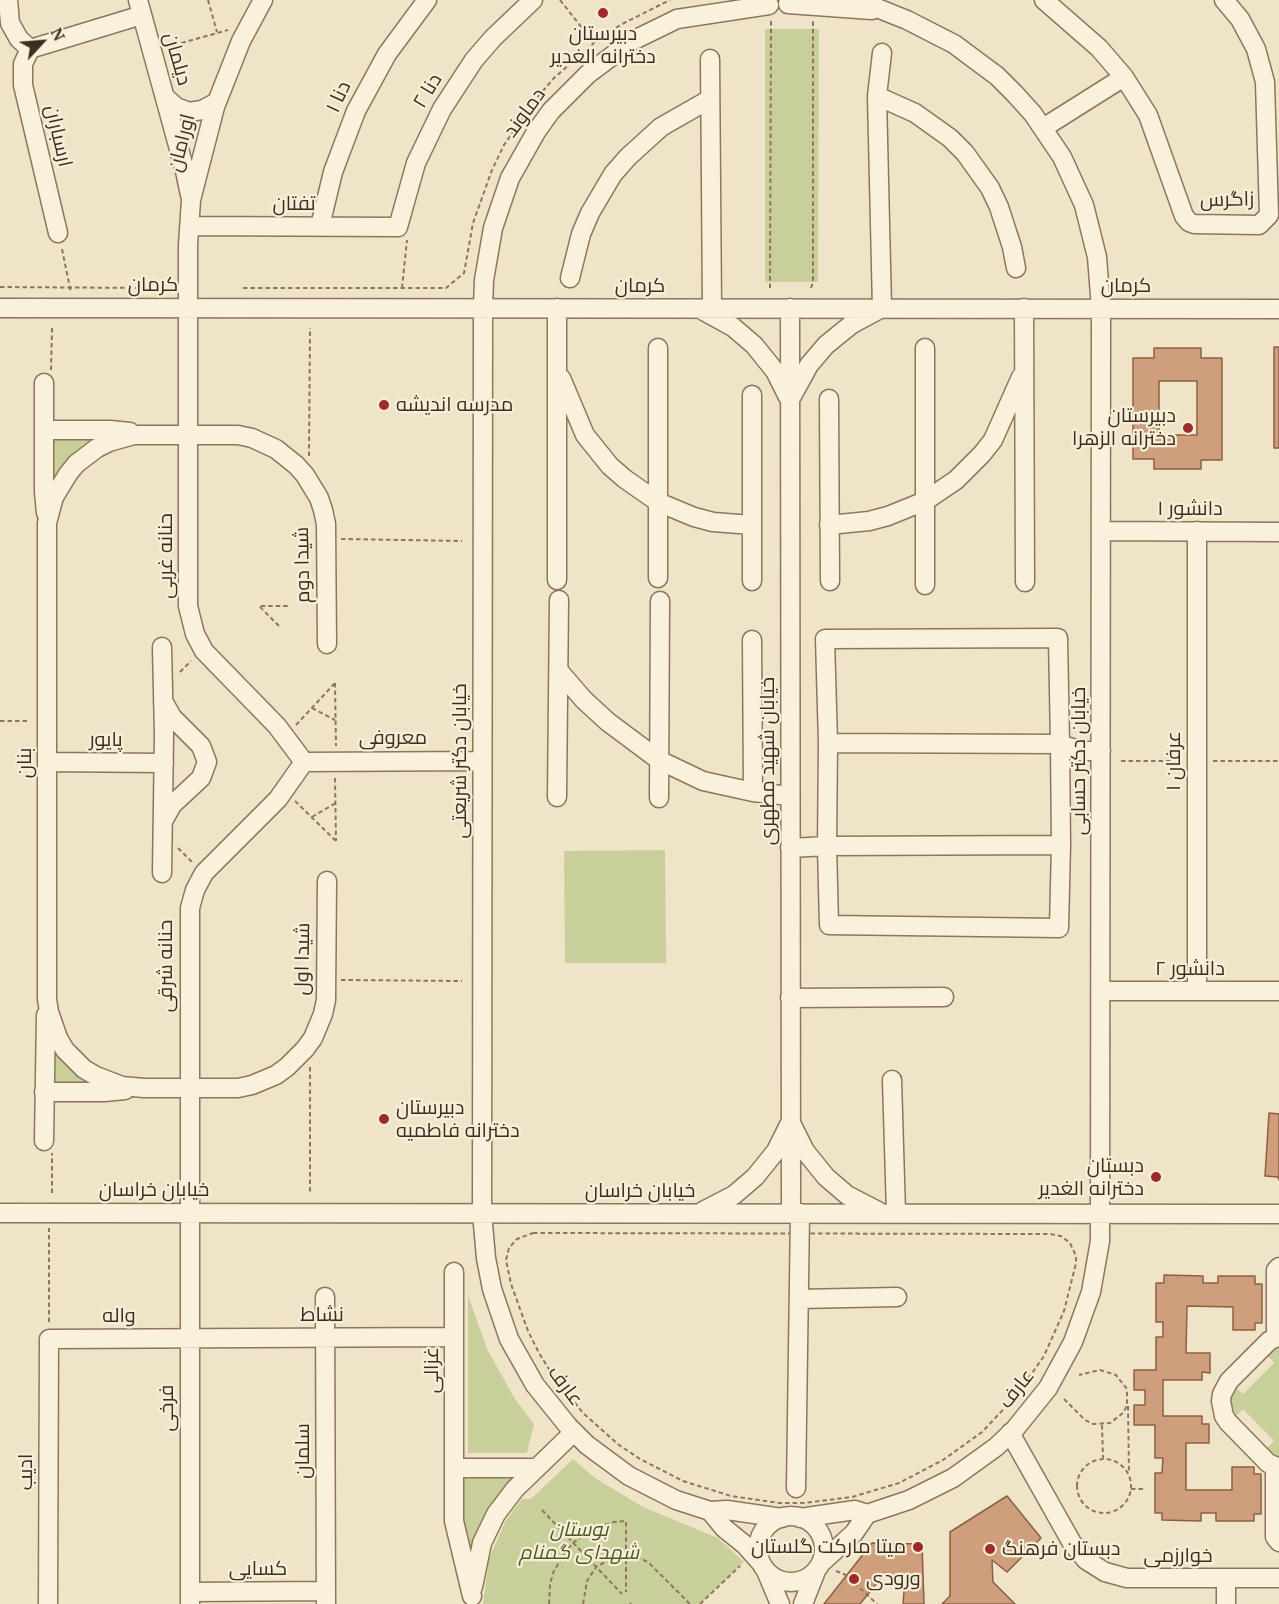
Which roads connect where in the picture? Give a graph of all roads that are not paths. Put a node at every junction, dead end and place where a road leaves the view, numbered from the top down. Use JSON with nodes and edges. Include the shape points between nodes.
{"nodes":[{"id":1,"x":8,"y":0,"type":"edge"},
{"id":2,"x":263,"y":0,"type":"edge"},
{"id":3,"x":427,"y":0,"type":"edge"},
{"id":4,"x":533,"y":0,"type":"edge"},
{"id":5,"x":713,"y":0,"type":"edge"},
{"id":6,"x":857,"y":0,"type":"edge"},
{"id":7,"x":1044,"y":0,"type":"edge"},
{"id":8,"x":1224,"y":0,"type":"edge"},
{"id":9,"x":792,"y":2,"type":"edge"},
{"id":10,"x":140,"y":8,"type":"edge"},
{"id":11,"x":767,"y":8,"type":"edge"},
{"id":12,"x":883,"y":11,"type":"junction"},
{"id":13,"x":677,"y":19,"type":"junction"},
{"id":14,"x":30,"y":49,"type":"junction"},
{"id":15,"x":882,"y":53,"type":"dead end"},
{"id":16,"x":710,"y":59,"type":"dead end"},
{"id":17,"x":1124,"y":77,"type":"junction"},
{"id":18,"x":877,"y":96,"type":"junction"},
{"id":19,"x":165,"y":97,"type":"junction"},
{"id":20,"x":710,"y":99,"type":"junction"},
{"id":21,"x":217,"y":102,"type":"junction"},
{"id":22,"x":1043,"y":128,"type":"junction"},
{"id":23,"x":191,"y":200,"type":"junction"},
{"id":24,"x":189,"y":226,"type":"junction"},
{"id":25,"x":320,"y":226,"type":"junction"},
{"id":26,"x":58,"y":233,"type":"road end"},
{"id":27,"x":403,"y":233,"type":"joint"},
{"id":28,"x":1016,"y":268,"type":"dead end"},
{"id":29,"x":570,"y":278,"type":"dead end"},
{"id":30,"x":0,"y":308,"type":"edge"},
{"id":31,"x":188,"y":308,"type":"junction"},
{"id":32,"x":483,"y":308,"type":"junction"},
{"id":33,"x":556,"y":308,"type":"junction"},
{"id":34,"x":705,"y":308,"type":"junction"},
{"id":35,"x":790,"y":308,"type":"junction"},
{"id":36,"x":882,"y":308,"type":"junction"},
{"id":37,"x":1024,"y":308,"type":"junction"},
{"id":38,"x":1101,"y":308,"type":"junction"},
{"id":39,"x":1279,"y":309,"type":"edge"},
{"id":40,"x":658,"y":348,"type":"dead end"},
{"id":41,"x":925,"y":348,"type":"dead end"},
{"id":42,"x":557,"y":370,"type":"junction"},
{"id":43,"x":1024,"y":370,"type":"junction"},
{"id":44,"x":44,"y":383,"type":"dead end"},
{"id":45,"x":753,"y":395,"type":"dead end"},
{"id":46,"x":829,"y":399,"type":"dead end"},
{"id":47,"x":790,"y":401,"type":"junction"},
{"id":48,"x":44,"y":430,"type":"junction"},
{"id":49,"x":153,"y":434,"type":"junction"},
{"id":50,"x":188,"y":435,"type":"junction"},
{"id":51,"x":585,"y":435,"type":"junction"},
{"id":52,"x":993,"y":440,"type":"junction"},
{"id":53,"x":1025,"y":447,"type":"junction"},
{"id":54,"x":557,"y":450,"type":"junction"},
{"id":55,"x":925,"y":501,"type":"junction"},
{"id":56,"x":658,"y":502,"type":"junction"},
{"id":57,"x":47,"y":523,"type":"junction"},
{"id":58,"x":752,"y":525,"type":"junction"},
{"id":59,"x":829,"y":525,"type":"junction"},
{"id":60,"x":1101,"y":531,"type":"junction"},
{"id":61,"x":1197,"y":531,"type":"junction"},
{"id":62,"x":1279,"y":532,"type":"edge"},
{"id":63,"x":658,"y":578,"type":"dead end"},
{"id":64,"x":557,"y":580,"type":"dead end"},
{"id":65,"x":752,"y":580,"type":"dead end"},
{"id":66,"x":830,"y":580,"type":"dead end"},
{"id":67,"x":1025,"y":582,"type":"dead end"},
{"id":68,"x":925,"y":585,"type":"dead end"},
{"id":69,"x":559,"y":600,"type":"dead end"},
{"id":70,"x":660,"y":601,"type":"dead end"},
{"id":71,"x":752,"y":640,"type":"dead end"},
{"id":72,"x":327,"y":644,"type":"dead end"},
{"id":73,"x":162,"y":647,"type":"dead end"},
{"id":74,"x":558,"y":671,"type":"junction"},
{"id":75,"x":584,"y":700,"type":"junction"},
{"id":76,"x":558,"y":717,"type":"junction"},
{"id":77,"x":170,"y":728,"type":"junction"},
{"id":78,"x":828,"y":744,"type":"junction"},
{"id":79,"x":1060,"y":744,"type":"junction"},
{"id":80,"x":1101,"y":751,"type":"junction"},
{"id":81,"x":659,"y":760,"type":"junction"},
{"id":82,"x":482,"y":761,"type":"junction"},
{"id":83,"x":47,"y":762,"type":"junction"},
{"id":84,"x":304,"y":762,"type":"junction"},
{"id":85,"x":164,"y":763,"type":"junction"},
{"id":86,"x":753,"y":792,"type":"junction"},
{"id":87,"x":170,"y":794,"type":"junction"},
{"id":88,"x":790,"y":796,"type":"junction"},
{"id":89,"x":557,"y":797,"type":"dead end"},
{"id":90,"x":659,"y":798,"type":"dead end"},
{"id":91,"x":1061,"y":845,"type":"junction"},
{"id":92,"x":827,"y":846,"type":"junction"},
{"id":93,"x":790,"y":848,"type":"junction"},
{"id":94,"x":162,"y":873,"type":"dead end"},
{"id":95,"x":327,"y":880,"type":"dead end"},
{"id":96,"x":1197,"y":991,"type":"junction"},
{"id":97,"x":1279,"y":991,"type":"edge"},
{"id":98,"x":1101,"y":992,"type":"junction"},
{"id":99,"x":944,"y":997,"type":"dead end"},
{"id":100,"x":790,"y":998,"type":"junction"},
{"id":101,"x":48,"y":999,"type":"junction"},
{"id":102,"x":892,"y":1080,"type":"dead end"},
{"id":103,"x":144,"y":1088,"type":"junction"},
{"id":104,"x":189,"y":1088,"type":"junction"},
{"id":105,"x":44,"y":1092,"type":"junction"},
{"id":106,"x":791,"y":1121,"type":"junction"},
{"id":107,"x":44,"y":1141,"type":"dead end"},
{"id":108,"x":0,"y":1213,"type":"edge"},
{"id":109,"x":189,"y":1213,"type":"junction"},
{"id":110,"x":482,"y":1213,"type":"junction"},
{"id":111,"x":698,"y":1213,"type":"junction"},
{"id":112,"x":795,"y":1213,"type":"junction"},
{"id":113,"x":890,"y":1213,"type":"junction"},
{"id":114,"x":1101,"y":1213,"type":"junction"},
{"id":115,"x":1279,"y":1214,"type":"edge"},
{"id":116,"x":1279,"y":1267,"type":"edge"},
{"id":117,"x":454,"y":1272,"type":"dead end"},
{"id":118,"x":325,"y":1297,"type":"dead end"},
{"id":119,"x":897,"y":1297,"type":"dead end"},
{"id":120,"x":799,"y":1299,"type":"junction"},
{"id":121,"x":49,"y":1334,"type":"joint"},
{"id":122,"x":454,"y":1337,"type":"junction"},
{"id":123,"x":1277,"y":1337,"type":"edge"},
{"id":124,"x":190,"y":1338,"type":"junction"},
{"id":125,"x":326,"y":1338,"type":"junction"},
{"id":126,"x":574,"y":1432,"type":"junction"},
{"id":127,"x":1010,"y":1433,"type":"junction"},
{"id":128,"x":1277,"y":1467,"type":"edge"},
{"id":129,"x":454,"y":1468,"type":"junction"},
{"id":130,"x":537,"y":1468,"type":"junction"},
{"id":131,"x":796,"y":1488,"type":"dead end"},
{"id":132,"x":710,"y":1511,"type":"junction"},
{"id":133,"x":867,"y":1514,"type":"junction"},
{"id":134,"x":782,"y":1518,"type":"junction"},
{"id":135,"x":800,"y":1518,"type":"junction"},
{"id":136,"x":1279,"y":1542,"type":"edge"},
{"id":137,"x":757,"y":1565,"type":"junction"},
{"id":138,"x":824,"y":1568,"type":"junction"},
{"id":139,"x":1226,"y":1578,"type":"junction"},
{"id":140,"x":1279,"y":1578,"type":"edge"},
{"id":141,"x":190,"y":1598,"type":"edge"},
{"id":142,"x":326,"y":1598,"type":"edge"},
{"id":143,"x":472,"y":1600,"type":"edge"},
{"id":144,"x":48,"y":1604,"type":"edge"},
{"id":145,"x":780,"y":1604,"type":"edge"},
{"id":146,"x":803,"y":1604,"type":"edge"},
{"id":147,"x":1226,"y":1604,"type":"edge"}],
"edges":[{"from":1,"to":14,"type":"street","via":[[10,23]]},
{"from":2,"to":21,"type":"street","name":"اورامان","via":[[241,41]]},
{"from":3,"to":25,"type":"street","name":"دنا ۱","via":[[387,54],[356,111],[333,172]]},
{"from":4,"to":27,"type":"street","name":"دنا ۲","via":[[474,60],[442,109],[416,163]]},
{"from":5,"to":13,"type":"street"},
{"from":6,"to":12,"type":"street","name":"خیابان دکتر حسابی"},
{"from":7,"to":17,"type":"street","name":"زاگرس","via":[[1099,48]]},
{"from":8,"to":17,"type":"street","name":"زاگرس","via":[[1240,19],[1256,49],[1265,82],[1269,215],[1265,221],[1258,225],[1189,222],[1148,115]]},
{"from":9,"to":11,"type":"street","name":"دماوند"},
{"from":9,"to":12,"type":"street"},
{"from":10,"to":14,"type":"street"},
{"from":10,"to":19,"type":"street","name":"دیلمان"},
{"from":11,"to":13,"type":"street","name":"دماوند"},
{"from":12,"to":22,"type":"street","name":"خیابان دکتر حسابی","via":[[932,31],[976,59],[1015,94]]},
{"from":13,"to":32,"type":"street","name":"دماوند","via":[[632,41],[588,74],[536,132],[510,178],[492,228]]},
{"from":14,"to":26,"type":"street","name":"ارسباران","via":[[23,64],[23,85]]},
{"from":15,"to":18,"type":"street"},
{"from":16,"to":20,"type":"street"},
{"from":17,"to":22,"type":"street"},
{"from":18,"to":28,"type":"street","via":[[915,113],[965,153],[999,207]]},
{"from":18,"to":36,"type":"street"},
{"from":19,"to":21,"type":"street","via":[[189,112]]},
{"from":19,"to":23,"type":"street","name":"دیلمان"},
{"from":20,"to":29,"type":"street","via":[[661,127],[614,174],[581,234]]},
{"from":20,"to":34,"type":"street"},
{"from":21,"to":23,"type":"street","name":"اورامان"},
{"from":22,"to":38,"type":"street","name":"خیابان دکتر حسابی","via":[[1084,206],[1097,256]]},
{"from":23,"to":24,"type":"street","name":"اورامان"},
{"from":24,"to":25,"type":"street","name":"تفتان"},
{"from":24,"to":31,"type":"street","name":"اورامان"},
{"from":25,"to":27,"type":"street","name":"تفتان"},
{"from":30,"to":31,"type":"street","name":"کرمان"},
{"from":31,"to":32,"type":"street","name":"کرمان"},
{"from":31,"to":50,"type":"street","name":"حنانه غربی"},
{"from":32,"to":33,"type":"street","name":"کرمان"},
{"from":32,"to":82,"type":"street","name":"خیابان دکتر شریعتی"},
{"from":33,"to":34,"type":"street","name":"کرمان"},
{"from":33,"to":42,"type":"street"},
{"from":34,"to":35,"type":"street","name":"کرمان"},
{"from":34,"to":47,"type":"street","via":[[753,345],[775,371]]},
{"from":35,"to":36,"type":"street","name":"کرمان"},
{"from":35,"to":47,"type":"street","name":"خیابان شهید مطهری"},
{"from":36,"to":37,"type":"street","name":"کرمان"},
{"from":36,"to":47,"type":"street","via":[[852,324],[826,345],[809,365]]},
{"from":37,"to":38,"type":"street","name":"کرمان"},
{"from":37,"to":43,"type":"street"},
{"from":38,"to":39,"type":"street","name":"کرمان"},
{"from":38,"to":60,"type":"street","name":"خیابان دکتر حسابی"},
{"from":40,"to":56,"type":"street"},
{"from":41,"to":55,"type":"street"},
{"from":42,"to":51,"type":"street"},
{"from":42,"to":54,"type":"street"},
{"from":43,"to":52,"type":"street"},
{"from":43,"to":53,"type":"street"},
{"from":44,"to":48,"type":"street"},
{"from":45,"to":58,"type":"street"},
{"from":46,"to":59,"type":"street"},
{"from":47,"to":88,"type":"street","name":"خیابان شهید مطهری"},
{"from":48,"to":49,"type":"street"},
{"from":48,"to":57,"type":"street"},
{"from":49,"to":50,"type":"street","name":"بنان"},
{"from":49,"to":57,"type":"street","name":"بنان","via":[[109,442],[76,464],[60,485]]},
{"from":50,"to":72,"type":"street","name":"شیدا دوم","via":[[238,435],[264,443],[296,465],[312,486],[326,524]]},
{"from":50,"to":84,"type":"street","name":"حنانه غربی","via":[[188,606],[195,634],[210,658],[277,726]]},
{"from":51,"to":54,"type":"street"},
{"from":51,"to":56,"type":"street","via":[[625,480]]},
{"from":52,"to":53,"type":"street"},
{"from":52,"to":55,"type":"street","via":[[956,480]]},
{"from":53,"to":67,"type":"street"},
{"from":54,"to":64,"type":"street"},
{"from":55,"to":59,"type":"street","via":[[869,521]]},
{"from":55,"to":68,"type":"street"},
{"from":56,"to":58,"type":"street","via":[[713,522]]},
{"from":56,"to":63,"type":"street"},
{"from":57,"to":83,"type":"street","name":"بنان"},
{"from":58,"to":65,"type":"street"},
{"from":59,"to":66,"type":"street"},
{"from":60,"to":61,"type":"street","name":"دانشور ۱"},
{"from":60,"to":80,"type":"street","name":"خیابان دکتر حسابی"},
{"from":61,"to":62,"type":"street","name":"دانشور ۱"},
{"from":61,"to":96,"type":"street","name":"عرفان ۱"},
{"from":69,"to":74,"type":"street"},
{"from":70,"to":81,"type":"street"},
{"from":71,"to":86,"type":"street"},
{"from":73,"to":77,"type":"street","via":[[163,699]]},
{"from":74,"to":75,"type":"street"},
{"from":74,"to":76,"type":"street"},
{"from":75,"to":76,"type":"street"},
{"from":75,"to":81,"type":"street"},
{"from":76,"to":89,"type":"street"},
{"from":77,"to":85,"type":"street"},
{"from":77,"to":87,"type":"street","via":[[201,746],[207,762],[201,778]]},
{"from":78,"to":79,"type":"street"},
{"from":78,"to":79,"type":"street","via":[[825,639],[1047,638],[1058,638]]},
{"from":78,"to":92,"type":"street"},
{"from":79,"to":80,"type":"street","via":[[1081,751]]},
{"from":79,"to":91,"type":"street"},
{"from":80,"to":98,"type":"street","name":"خیابان دکتر حسابی"},
{"from":81,"to":86,"type":"street","via":[[703,781]]},
{"from":81,"to":90,"type":"street"},
{"from":82,"to":84,"type":"street","name":"معروفی"},
{"from":82,"to":110,"type":"street","name":"خیابان دکتر شریعتی"},
{"from":83,"to":85,"type":"street","name":"پایور"},
{"from":83,"to":101,"type":"street","name":"بنان"},
{"from":84,"to":104,"type":"street","name":"حنانه شرقی","via":[[278,799],[210,866],[195,890],[189,918]]},
{"from":85,"to":87,"type":"street"},
{"from":86,"to":88,"type":"street"},
{"from":87,"to":94,"type":"street","via":[[163,824]]},
{"from":88,"to":93,"type":"street","name":"خیابان شهید مطهری"},
{"from":91,"to":92,"type":"street"},
{"from":91,"to":92,"type":"street","via":[[1059,928],[829,925]]},
{"from":92,"to":93,"type":"street"},
{"from":93,"to":100,"type":"street","name":"خیابان شهید مطهری"},
{"from":95,"to":104,"type":"street","name":"شیدا اول","via":[[326,1000],[313,1038],[292,1063],[264,1081],[238,1088]]},
{"from":96,"to":97,"type":"street","name":"دانشور ۲"},
{"from":96,"to":98,"type":"street","name":"دانشور ۲"},
{"from":98,"to":114,"type":"street","name":"خیابان دکتر حسابی"},
{"from":99,"to":100,"type":"street"},
{"from":100,"to":106,"type":"street","name":"خیابان شهید مطهری"},
{"from":101,"to":103,"type":"street","name":"بنان","via":[[58,1038],[74,1060],[108,1082]]},
{"from":101,"to":105,"type":"street"},
{"from":102,"to":113,"type":"street"},
{"from":103,"to":104,"type":"street","name":"بنان"},
{"from":103,"to":105,"type":"street"},
{"from":104,"to":109,"type":"street","name":"حنانه شرقی"},
{"from":105,"to":107,"type":"street"},
{"from":106,"to":111,"type":"street","via":[[776,1151],[755,1178],[734,1195]]},
{"from":106,"to":112,"type":"street","name":"خیابان شهید مطهری"},
{"from":106,"to":113,"type":"street","via":[[805,1151],[826,1177],[847,1195]]},
{"from":108,"to":109,"type":"street","name":"خیابان خراسان"},
{"from":109,"to":110,"type":"street","name":"خیابان خراسان"},
{"from":109,"to":124,"type":"street","name":"فرخی"},
{"from":110,"to":111,"type":"street","name":"خیابان خراسان"},
{"from":110,"to":126,"type":"street","name":"عارف","via":[[490,1281],[510,1339],[535,1385]]},
{"from":111,"to":112,"type":"street","name":"خیابان خراسان"},
{"from":112,"to":113,"type":"street","name":"خیابان خراسان"},
{"from":112,"to":120,"type":"street","name":"خیابان شهید مطهری"},
{"from":113,"to":114,"type":"street","name":"خیابان خراسان"},
{"from":114,"to":115,"type":"street","name":"خیابان خراسان"},
{"from":114,"to":127,"type":"street","name":"عارف","via":[[1096,1267],[1073,1342],[1048,1388]]},
{"from":116,"to":123,"type":"street"},
{"from":117,"to":122,"type":"street","name":"غزالی"},
{"from":118,"to":125,"type":"street","name":"سلمان"},
{"from":119,"to":120,"type":"street"},
{"from":120,"to":131,"type":"street","name":"خیابان شهید مطهری"},
{"from":121,"to":124,"type":"street","name":"واله"},
{"from":121,"to":144,"type":"street","name":"ادیب"},
{"from":122,"to":125,"type":"street","name":"نشاط"},
{"from":122,"to":129,"type":"street","name":"غزالی"},
{"from":123,"to":128,"type":"street","via":[[1228,1381],[1221,1401],[1228,1422],[1268,1463]]},
{"from":124,"to":125,"type":"street","name":"نشاط"},
{"from":124,"to":141,"type":"street","name":"فرخی"},
{"from":125,"to":142,"type":"street","name":"سلمان"},
{"from":126,"to":130,"type":"street","name":"غزالی"},
{"from":126,"to":132,"type":"street","name":"عارف","via":[[629,1476],[676,1500]]},
{"from":127,"to":133,"type":"street","name":"عارف","via":[[954,1478],[909,1500]]},
{"from":127,"to":139,"type":"street","name":"خوارزمی","via":[[1072,1543],[1095,1567],[1127,1578]]},
{"from":128,"to":136,"type":"street","via":[[1275,1537]]},
{"from":129,"to":130,"type":"street"},
{"from":129,"to":143,"type":"street","name":"غزالی","via":[[454,1521]]},
{"from":130,"to":143,"type":"street","name":"غزالی","via":[[505,1501],[488,1528],[478,1556]]},
{"from":132,"to":134,"type":"street","name":"عارف"},
{"from":132,"to":137,"type":"street","name":"عارف","via":[[745,1545]]},
{"from":133,"to":135,"type":"street","name":"عارف","via":[[855,1510]]},
{"from":133,"to":138,"type":"street"},
{"from":134,"to":135,"type":"street"},
{"from":134,"to":137,"type":"street","via":[[761,1536]]},
{"from":135,"to":138,"type":"street","via":[[821,1536]]},
{"from":137,"to":138,"type":"street","via":[[782,1581],[791,1582]]},
{"from":137,"to":145,"type":"street"},
{"from":138,"to":146,"type":"street"},
{"from":139,"to":140,"type":"street","name":"خوارزمی"},
{"from":139,"to":147,"type":"street"},
{"from":141,"to":142,"type":"street","name":"کسایی"}]}
